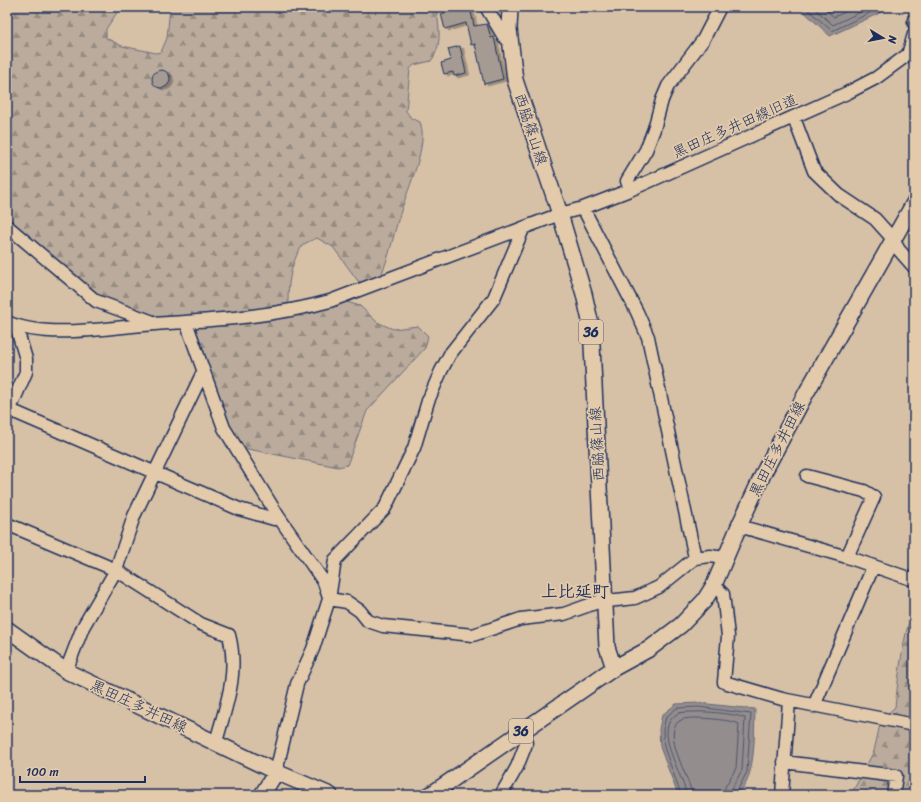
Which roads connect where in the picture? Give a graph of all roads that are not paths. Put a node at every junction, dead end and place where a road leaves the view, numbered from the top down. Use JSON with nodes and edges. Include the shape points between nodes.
{"nodes":[{"id":1,"x":486,"y":7,"type":"edge"},
{"id":2,"x":510,"y":7,"type":"edge"},
{"id":3,"x":720,"y":7,"type":"edge"},
{"id":4,"x":914,"y":19,"type":"edge"},
{"id":5,"x":914,"y":23,"type":"edge"},
{"id":6,"x":914,"y":34,"type":"edge"},
{"id":7,"x":510,"y":42,"type":"junction"},
{"id":8,"x":911,"y":52,"type":"edge"},
{"id":9,"x":794,"y":118,"type":"junction"},
{"id":10,"x":630,"y":190,"type":"junction"},
{"id":11,"x":914,"y":203,"type":"edge"},
{"id":12,"x":583,"y":208,"type":"junction"},
{"id":13,"x":560,"y":214,"type":"junction"},
{"id":14,"x":7,"y":226,"type":"edge"},
{"id":15,"x":523,"y":229,"type":"junction"},
{"id":16,"x":893,"y":239,"type":"junction"},
{"id":17,"x":914,"y":267,"type":"edge"},
{"id":18,"x":186,"y":322,"type":"junction"},
{"id":19,"x":12,"y":324,"type":"edge"},
{"id":20,"x":156,"y":324,"type":"junction"},
{"id":21,"x":203,"y":372,"type":"junction"},
{"id":22,"x":8,"y":413,"type":"edge"},
{"id":23,"x":156,"y":473,"type":"junction"},
{"id":24,"x":806,"y":476,"type":"dead end"},
{"id":25,"x":278,"y":516,"type":"junction"},
{"id":26,"x":7,"y":524,"type":"edge"},
{"id":27,"x":738,"y":526,"type":"junction"},
{"id":28,"x":847,"y":557,"type":"junction"},
{"id":29,"x":695,"y":558,"type":"junction"},
{"id":30,"x":725,"y":558,"type":"junction"},
{"id":31,"x":873,"y":566,"type":"junction"},
{"id":32,"x":116,"y":570,"type":"junction"},
{"id":33,"x":914,"y":580,"type":"edge"},
{"id":34,"x":714,"y":585,"type":"junction"},
{"id":35,"x":329,"y":599,"type":"junction"},
{"id":36,"x":605,"y":600,"type":"junction"},
{"id":37,"x":7,"y":629,"type":"edge"},
{"id":38,"x":614,"y":668,"type":"junction"},
{"id":39,"x":66,"y":671,"type":"junction"},
{"id":40,"x":789,"y":701,"type":"junction"},
{"id":41,"x":814,"y":706,"type":"junction"},
{"id":42,"x":914,"y":725,"type":"edge"},
{"id":43,"x":524,"y":729,"type":"junction"},
{"id":44,"x":216,"y":742,"type":"junction"},
{"id":45,"x":784,"y":762,"type":"junction"},
{"id":46,"x":276,"y":772,"type":"junction"},
{"id":47,"x":262,"y":795,"type":"edge"},
{"id":48,"x":330,"y":795,"type":"edge"},
{"id":49,"x":430,"y":795,"type":"edge"},
{"id":50,"x":501,"y":795,"type":"edge"},
{"id":51,"x":782,"y":795,"type":"edge"},
{"id":52,"x":893,"y":795,"type":"edge"}],
"edges":[{"from":1,"to":7,"type":"street","via":[[504,37]]},
{"from":2,"to":7,"type":"main road","name":"西脇篠山線","number":"36"},
{"from":3,"to":10,"type":"street","via":[[704,40],[668,86],[646,150],[627,181]]},
{"from":4,"to":5,"type":"street"},
{"from":6,"to":8,"type":"street"},
{"from":7,"to":13,"type":"main road","name":"西脇篠山線","number":"36","via":[[515,80]]},
{"from":8,"to":9,"type":"street","name":"黒田庄多井田線旧道","via":[[870,81]]},
{"from":9,"to":10,"type":"street","name":"黒田庄多井田線旧道"},
{"from":9,"to":16,"type":"street","via":[[814,171],[839,195],[875,219]]},
{"from":10,"to":12,"type":"street","name":"黒田庄多井田線旧道"},
{"from":11,"to":16,"type":"main road","name":"黒田庄多井田線"},
{"from":12,"to":13,"type":"street","name":"黒田庄多井田線旧道"},
{"from":12,"to":29,"type":"street","via":[[648,337]]},
{"from":13,"to":15,"type":"street","name":"黒田庄多井田線旧道"},
{"from":13,"to":36,"type":"main road","name":"西脇篠山線","number":"36","via":[[584,294],[590,325]]},
{"from":14,"to":20,"type":"street","via":[[96,301]]},
{"from":15,"to":18,"type":"street","name":"黒田庄多井田線旧道","via":[[306,308]]},
{"from":15,"to":35,"type":"street","via":[[494,298],[450,354],[441,371],[428,401],[414,448],[385,508],[335,560]]},
{"from":16,"to":17,"type":"street"},
{"from":16,"to":27,"type":"main road","name":"黒田庄多井田線","via":[[805,395]]},
{"from":18,"to":20,"type":"street","name":"黒田庄多井田線旧道"},
{"from":18,"to":21,"type":"street"},
{"from":19,"to":20,"type":"street","name":"黒田庄多井田線旧道","via":[[59,332]]},
{"from":19,"to":22,"type":"street","via":[[26,359],[26,372]]},
{"from":21,"to":23,"type":"street"},
{"from":21,"to":25,"type":"street","via":[[224,428]]},
{"from":22,"to":23,"type":"street"},
{"from":23,"to":25,"type":"street","via":[[239,509],[274,518]]},
{"from":23,"to":32,"type":"street","via":[[134,516]]},
{"from":24,"to":28,"type":"street","via":[[864,491],[874,497]]},
{"from":25,"to":35,"type":"street","via":[[324,582]]},
{"from":26,"to":32,"type":"street"},
{"from":27,"to":28,"type":"street"},
{"from":27,"to":30,"type":"main road","name":"黒田庄多井田線"},
{"from":28,"to":31,"type":"street"},
{"from":29,"to":30,"type":"street"},
{"from":29,"to":36,"type":"street","via":[[659,587],[647,593],[635,598]]},
{"from":30,"to":34,"type":"main road","name":"黒田庄多井田線"},
{"from":31,"to":33,"type":"street"},
{"from":31,"to":41,"type":"street"},
{"from":32,"to":39,"type":"street","via":[[83,627]]},
{"from":32,"to":44,"type":"street","via":[[201,624],[229,635],[233,652],[233,676]]},
{"from":34,"to":38,"type":"main road","name":"黒田庄多井田線","via":[[704,601],[681,625],[649,649]]},
{"from":34,"to":40,"type":"street","via":[[723,594],[728,636],[724,682]]},
{"from":35,"to":36,"type":"street","via":[[348,602],[368,621],[383,626],[473,635],[521,619],[564,614]]},
{"from":35,"to":46,"type":"street","via":[[313,649],[297,684]]},
{"from":36,"to":38,"type":"main road","name":"西脇篠山線","number":"36","via":[[607,647]]},
{"from":37,"to":39,"type":"main road","name":"黒田庄多井田線"},
{"from":38,"to":43,"type":"main road","number":"36"},
{"from":39,"to":44,"type":"main road","name":"黒田庄多井田線"},
{"from":40,"to":41,"type":"street"},
{"from":40,"to":45,"type":"street"},
{"from":41,"to":42,"type":"street"},
{"from":43,"to":49,"type":"main road","number":"36"},
{"from":43,"to":50,"type":"street","via":[[526,744],[517,767]]},
{"from":44,"to":46,"type":"main road","name":"黒田庄多井田線"},
{"from":45,"to":51,"type":"street"},
{"from":45,"to":52,"type":"street","via":[[896,776]]},
{"from":46,"to":47,"type":"main road"},
{"from":46,"to":48,"type":"main road"}]}
